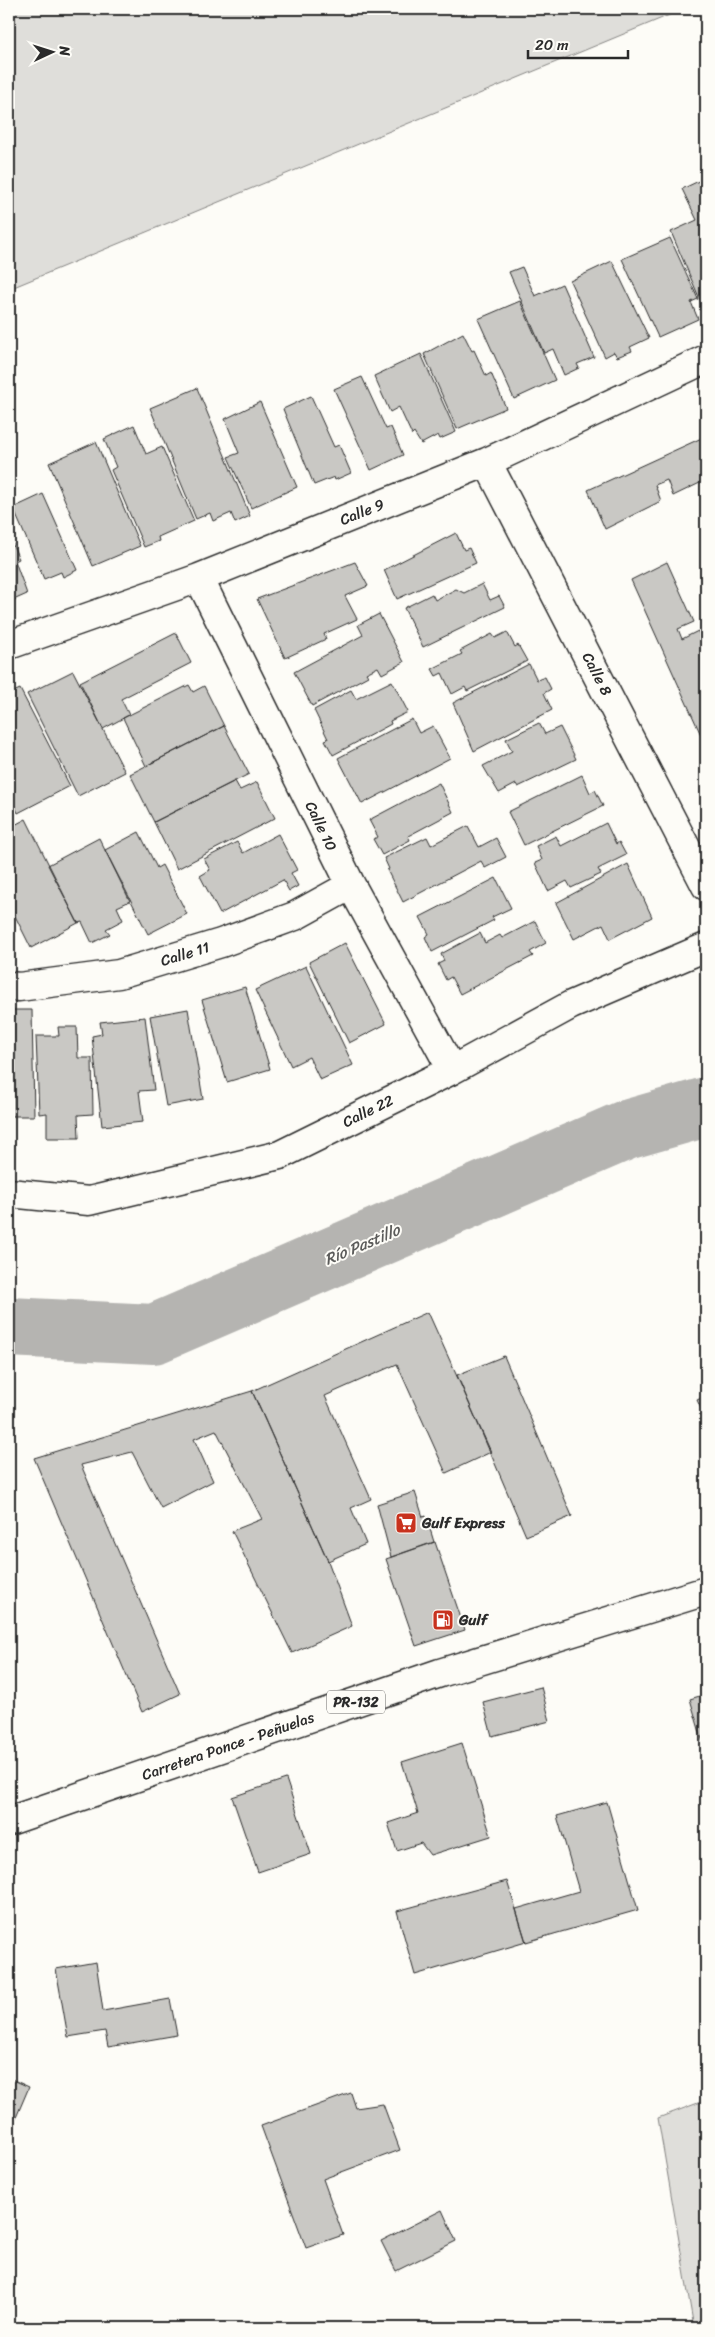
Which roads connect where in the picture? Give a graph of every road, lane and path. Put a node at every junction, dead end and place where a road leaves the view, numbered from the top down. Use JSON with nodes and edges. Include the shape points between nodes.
{"nodes":[{"id":1,"x":706,"y":359,"type":"edge"},
{"id":2,"x":487,"y":462,"type":"junction"},
{"id":3,"x":199,"y":578,"type":"junction"},
{"id":4,"x":9,"y":645,"type":"edge"},
{"id":5,"x":351,"y":885,"type":"junction"},
{"id":6,"x":706,"y":886,"type":"edge"},
{"id":7,"x":706,"y":948,"type":"edge"},
{"id":8,"x":9,"y":986,"type":"edge"},
{"id":9,"x":452,"y":1070,"type":"junction"},
{"id":10,"x":9,"y":1193,"type":"edge"},
{"id":11,"x":706,"y":1591,"type":"edge"},
{"id":12,"x":9,"y":1821,"type":"edge"}],
"edges":[{"from":1,"to":2,"type":"street","name":"Calle 9"},
{"from":2,"to":3,"type":"street","name":"Calle 9"},
{"from":2,"to":6,"type":"street","name":"Calle 8"},
{"from":3,"to":4,"type":"street","name":"Calle 9"},
{"from":3,"to":5,"type":"street","name":"Calle 10"},
{"from":5,"to":8,"type":"street","name":"Calle 11","via":[[295,916],[221,944],[120,974]]},
{"from":5,"to":9,"type":"street","name":"Calle 10"},
{"from":7,"to":9,"type":"street","name":"Calle 22","via":[[571,1005]]},
{"from":9,"to":10,"type":"street","name":"Calle 22","via":[[280,1155],[89,1201]]},
{"from":11,"to":12,"type":"street","name":"Carretera Ponce - Peñuelas","number":"PR-132","via":[[440,1672]]}]}
